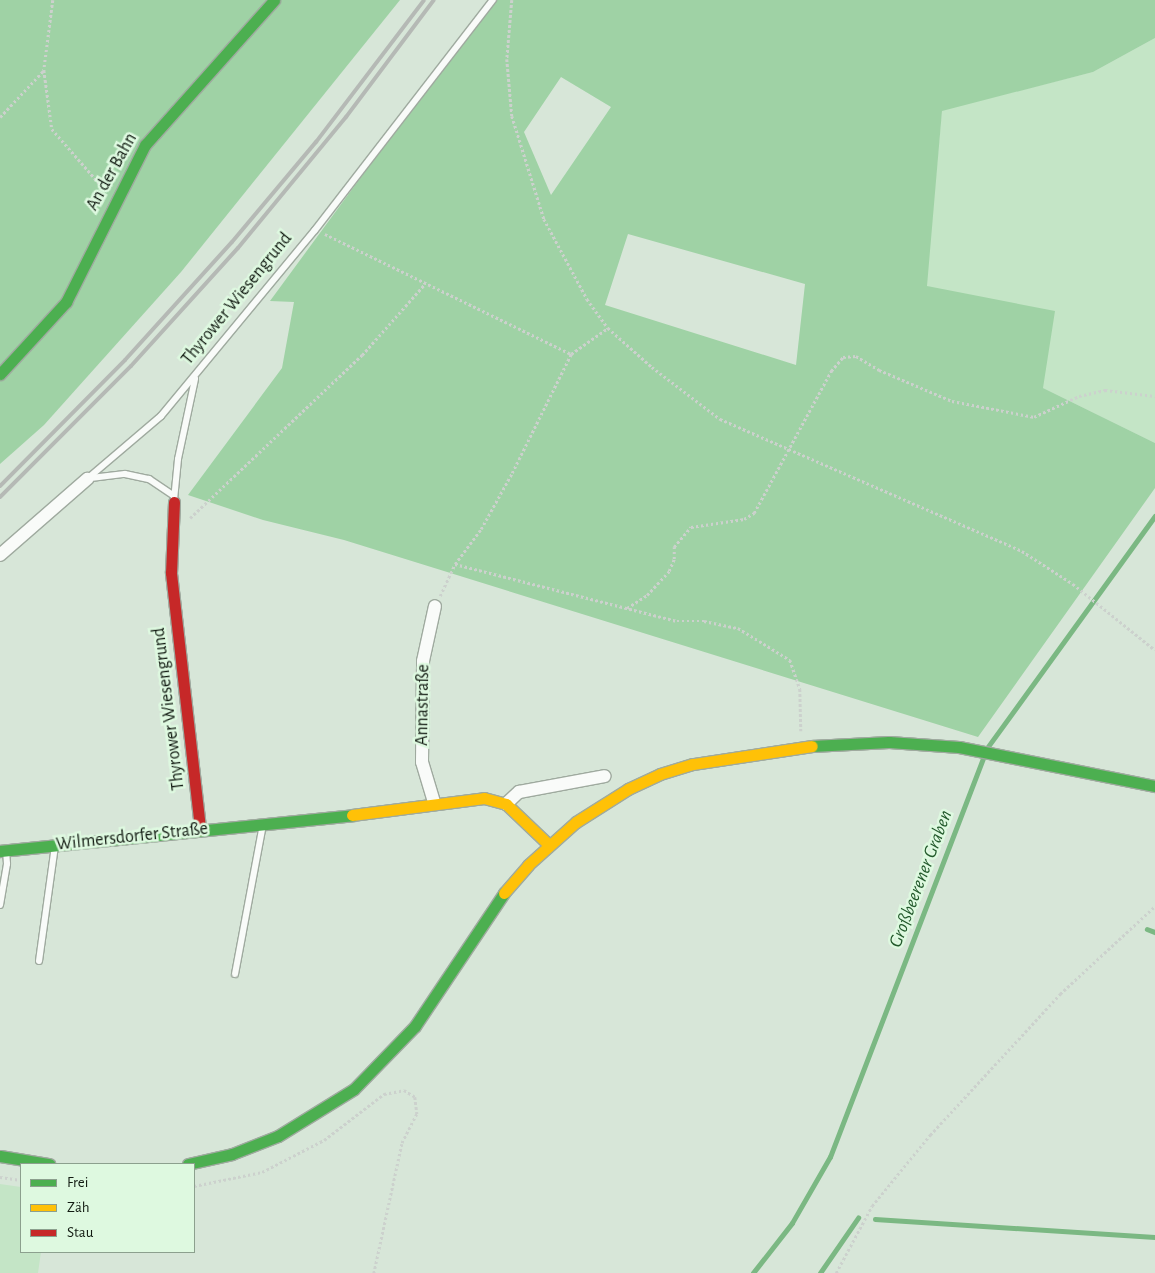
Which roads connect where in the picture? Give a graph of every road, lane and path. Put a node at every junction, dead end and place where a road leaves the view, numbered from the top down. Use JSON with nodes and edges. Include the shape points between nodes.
{"nodes":[{"id":1,"x":53,"y":0,"type":"edge"},
{"id":2,"x":274,"y":0,"type":"edge"},
{"id":3,"x":493,"y":0,"type":"edge"},
{"id":4,"x":512,"y":0,"type":"edge"},
{"id":5,"x":44,"y":70,"type":"junction"},
{"id":6,"x":0,"y":117,"type":"edge"},
{"id":7,"x":114,"y":201,"type":"junction"},
{"id":8,"x":315,"y":230,"type":"junction"},
{"id":9,"x":424,"y":285,"type":"junction"},
{"id":10,"x":608,"y":328,"type":"junction"},
{"id":11,"x":570,"y":354,"type":"junction"},
{"id":12,"x":0,"y":374,"type":"edge"},
{"id":13,"x":196,"y":376,"type":"junction"},
{"id":14,"x":1155,"y":396,"type":"edge"},
{"id":15,"x":786,"y":450,"type":"junction"},
{"id":16,"x":87,"y":479,"type":"junction"},
{"id":17,"x":174,"y":499,"type":"junction"},
{"id":18,"x":172,"y":534,"type":"junction"},
{"id":19,"x":0,"y":554,"type":"edge"},
{"id":20,"x":455,"y":564,"type":"junction"},
{"id":21,"x":434,"y":606,"type":"joint"},
{"id":22,"x":627,"y":608,"type":"junction"},
{"id":23,"x":1155,"y":650,"type":"edge"},
{"id":24,"x":801,"y":745,"type":"junction"},
{"id":25,"x":604,"y":776,"type":"dead end"},
{"id":26,"x":1155,"y":786,"type":"edge"},
{"id":27,"x":434,"y":802,"type":"junction"},
{"id":28,"x":506,"y":804,"type":"junction"},
{"id":29,"x":264,"y":824,"type":"junction"},
{"id":30,"x":200,"y":829,"type":"junction"},
{"id":31,"x":548,"y":844,"type":"junction"},
{"id":32,"x":55,"y":845,"type":"junction"},
{"id":33,"x":3,"y":850,"type":"edge"},
{"id":34,"x":0,"y":905,"type":"edge"},
{"id":35,"x":1155,"y":906,"type":"edge"},
{"id":36,"x":39,"y":961,"type":"dead end"},
{"id":37,"x":235,"y":974,"type":"dead end"},
{"id":38,"x":0,"y":1156,"type":"edge"},
{"id":39,"x":43,"y":1163,"type":"edge"},
{"id":40,"x":192,"y":1163,"type":"edge"},
{"id":41,"x":0,"y":1177,"type":"edge"},
{"id":42,"x":20,"y":1180,"type":"edge"},
{"id":43,"x":195,"y":1186,"type":"edge"},
{"id":44,"x":374,"y":1273,"type":"edge"},
{"id":45,"x":836,"y":1273,"type":"edge"}],
"edges":[{"from":1,"to":5,"type":"path"},
{"from":2,"to":7,"type":"street","name":"An der Bahn","via":[[145,145]]},
{"from":3,"to":8,"type":"lane","name":"Thyrower Wiesengrund"},
{"from":4,"to":10,"type":"path","via":[[507,59],[512,116],[544,219],[587,299]]},
{"from":5,"to":6,"type":"path"},
{"from":5,"to":7,"type":"path","via":[[52,129]]},
{"from":7,"to":12,"type":"street","name":"An der Bahn","via":[[66,302]]},
{"from":8,"to":9,"type":"path"},
{"from":8,"to":13,"type":"lane","name":"Thyrower Wiesengrund"},
{"from":9,"to":11,"type":"path"},
{"from":9,"to":18,"type":"path","via":[[362,355]]},
{"from":10,"to":11,"type":"path"},
{"from":10,"to":15,"type":"path","via":[[652,367],[720,419]]},
{"from":11,"to":20,"type":"path","via":[[512,473],[481,529]]},
{"from":13,"to":16,"type":"lane","via":[[162,416]]},
{"from":13,"to":17,"type":"lane","name":"Thyrower Wiesengrund","via":[[178,459]]},
{"from":14,"to":15,"type":"path","via":[[1105,390],[1079,396],[1034,417],[952,401],[879,370],[856,356],[843,357],[831,371]]},
{"from":15,"to":22,"type":"path","via":[[754,513],[744,519],[692,527],[674,547],[669,571],[647,595]]},
{"from":15,"to":23,"type":"path","via":[[1022,551],[1073,584]]},
{"from":16,"to":17,"type":"lane","via":[[125,474],[149,479]]},
{"from":16,"to":19,"type":"street"},
{"from":17,"to":18,"type":"street","name":"Thyrower Wiesengrund"},
{"from":18,"to":30,"type":"street","name":"Thyrower Wiesengrund","via":[[171,573]]},
{"from":20,"to":21,"type":"path"},
{"from":20,"to":22,"type":"path"},
{"from":21,"to":27,"type":"street","name":"Annastraße","via":[[423,661],[422,762]]},
{"from":22,"to":24,"type":"path","via":[[677,620],[704,621],[738,628],[790,660],[800,689]]},
{"from":24,"to":26,"type":"street","via":[[889,742],[959,747]]},
{"from":24,"to":31,"type":"street","via":[[741,754],[660,774],[628,788]]},
{"from":25,"to":28,"type":"street","via":[[519,792]]},
{"from":27,"to":28,"type":"street","name":"Wilmersdorfer Straße","via":[[484,798]]},
{"from":27,"to":29,"type":"street","name":"Wilmersdorfer Straße","via":[[398,810]]},
{"from":28,"to":31,"type":"street"},
{"from":29,"to":30,"type":"street","name":"Wilmersdorfer Straße"},
{"from":29,"to":37,"type":"lane"},
{"from":30,"to":32,"type":"street","name":"Wilmersdorfer Straße"},
{"from":31,"to":40,"type":"street","via":[[496,903],[415,1026],[374,1072],[325,1110],[278,1136],[232,1154]]},
{"from":32,"to":33,"type":"street","name":"Wilmersdorfer Straße"},
{"from":32,"to":36,"type":"lane"},
{"from":33,"to":34,"type":"lane","via":[[7,864]]},
{"from":35,"to":45,"type":"path","via":[[1060,994],[930,1135],[872,1206]]},
{"from":38,"to":39,"type":"street"},
{"from":41,"to":42,"type":"path"},
{"from":43,"to":44,"type":"path","via":[[262,1172],[324,1140],[384,1094],[404,1090],[414,1097],[417,1114],[402,1144]]}]}
